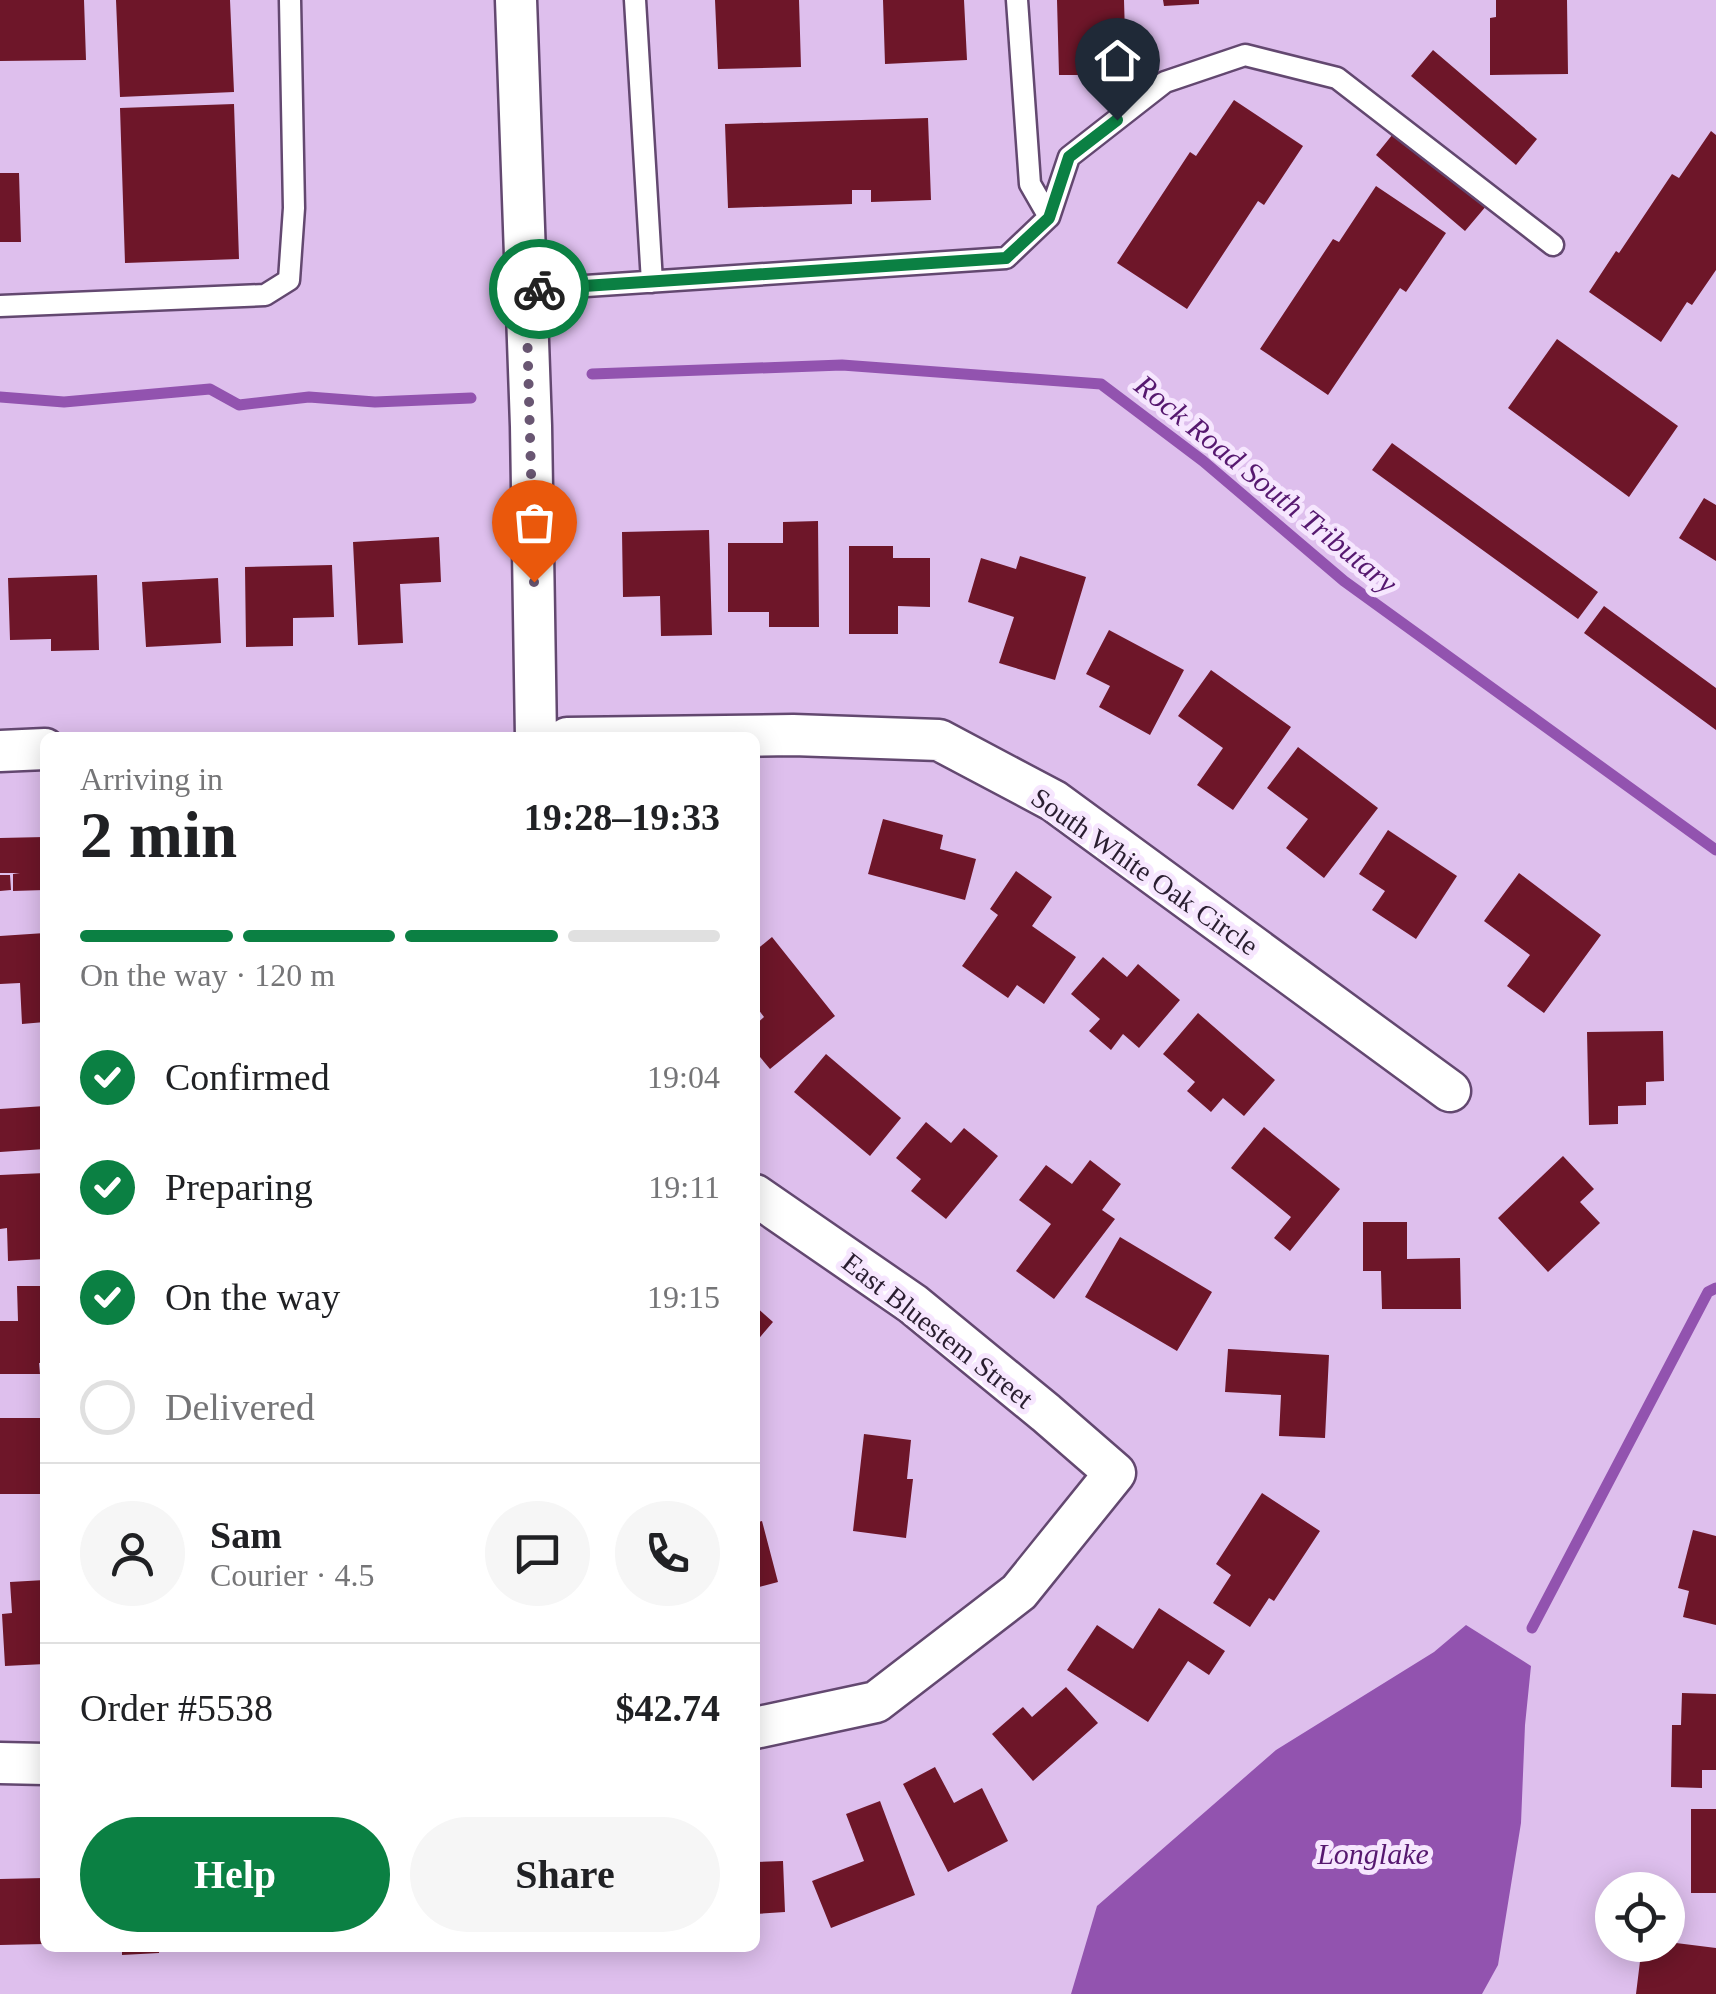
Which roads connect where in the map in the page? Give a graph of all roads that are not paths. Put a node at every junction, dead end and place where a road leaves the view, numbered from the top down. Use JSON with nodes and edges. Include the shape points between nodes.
{"nodes":[{"id":1,"x":290,"y":0,"type":"edge"},
{"id":2,"x":516,"y":0,"type":"edge"},
{"id":3,"x":635,"y":0,"type":"edge"},
{"id":4,"x":1017,"y":0,"type":"edge"},
{"id":5,"x":1049,"y":218,"type":"junction"},
{"id":6,"x":1553,"y":245,"type":"dead end"},
{"id":7,"x":652,"y":282,"type":"junction"},
{"id":8,"x":526,"y":290,"type":"junction"},
{"id":9,"x":0,"y":306,"type":"edge"},
{"id":10,"x":536,"y":732,"type":"edge"},
{"id":11,"x":760,"y":735,"type":"edge"},
{"id":12,"x":40,"y":749,"type":"edge"},
{"id":13,"x":0,"y":751,"type":"edge"},
{"id":14,"x":1450,"y":1091,"type":"dead end"},
{"id":15,"x":760,"y":1198,"type":"edge"},
{"id":16,"x":760,"y":1727,"type":"edge"},
{"id":17,"x":0,"y":1763,"type":"edge"},
{"id":18,"x":40,"y":1764,"type":"edge"}],
"edges":[{"from":1,"to":9,"type":"lane","via":[[289,280],[264,295]]},
{"from":2,"to":8,"type":"street"},
{"from":3,"to":7,"type":"lane"},
{"from":4,"to":5,"type":"lane","via":[[1030,184]]},
{"from":5,"to":6,"type":"lane","via":[[1069,157],[1164,82],[1245,55],[1337,78]]},
{"from":5,"to":7,"type":"lane","via":[[1006,258]]},
{"from":7,"to":8,"type":"lane"},
{"from":8,"to":10,"type":"street"},
{"from":11,"to":14,"type":"street","name":"South White Oak Circle","via":[[939,740],[1054,801]]},
{"from":12,"to":13,"type":"street"},
{"from":15,"to":16,"type":"street","name":"East Bluestem Street","via":[[913,1304],[1115,1473],[1019,1592],[876,1702]]},
{"from":17,"to":18,"type":"street"}]}
